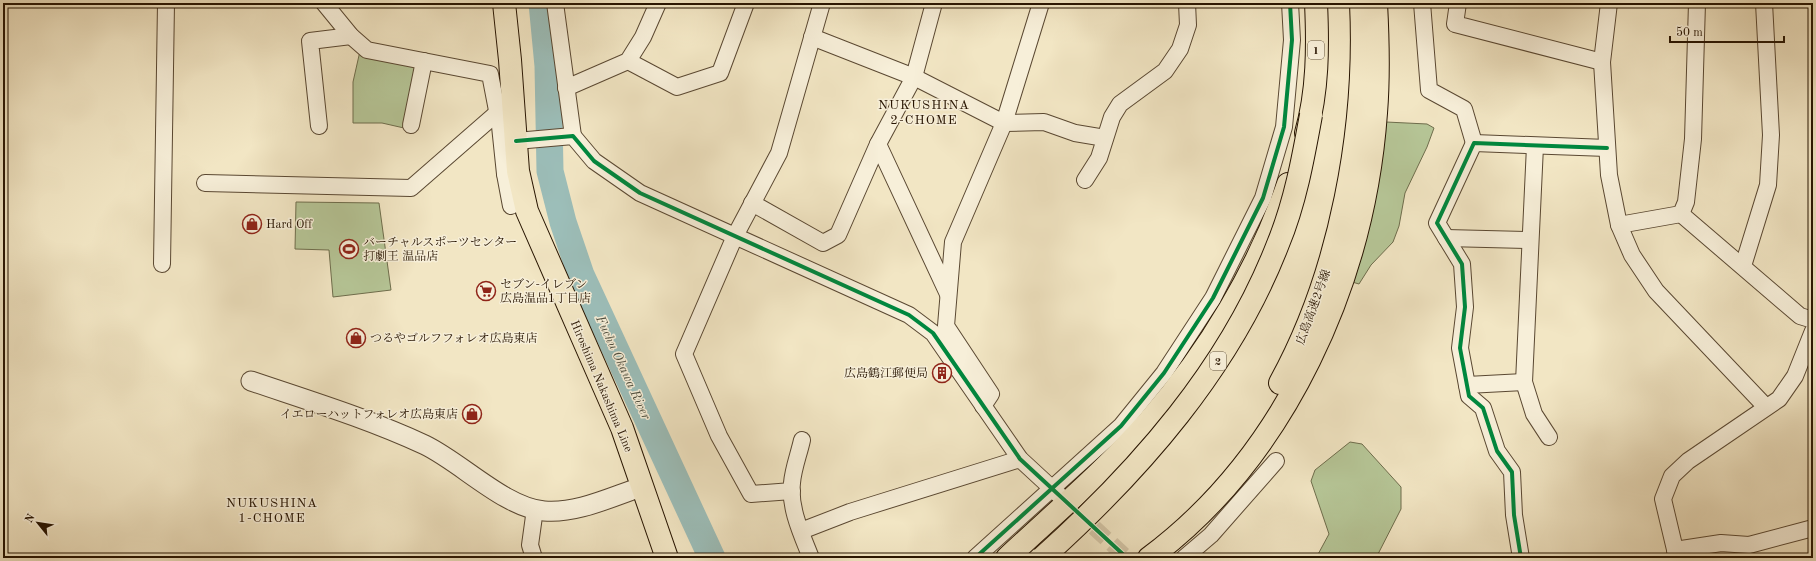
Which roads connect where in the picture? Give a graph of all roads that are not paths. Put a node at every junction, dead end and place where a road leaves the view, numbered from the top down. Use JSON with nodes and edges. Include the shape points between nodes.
{"nodes":[{"id":1,"x":166,"y":3,"type":"edge"},
{"id":2,"x":324,"y":3,"type":"edge"},
{"id":3,"x":504,"y":3,"type":"edge"},
{"id":4,"x":555,"y":3,"type":"edge"},
{"id":5,"x":658,"y":3,"type":"edge"},
{"id":6,"x":746,"y":3,"type":"edge"},
{"id":7,"x":822,"y":3,"type":"edge"},
{"id":8,"x":934,"y":3,"type":"edge"},
{"id":9,"x":1041,"y":3,"type":"edge"},
{"id":10,"x":1187,"y":3,"type":"edge"},
{"id":11,"x":1290,"y":3,"type":"edge"},
{"id":12,"x":1316,"y":3,"type":"edge"},
{"id":13,"x":1361,"y":3,"type":"edge"},
{"id":14,"x":1376,"y":3,"type":"edge"},
{"id":15,"x":1422,"y":3,"type":"edge"},
{"id":16,"x":1458,"y":3,"type":"edge"},
{"id":17,"x":1609,"y":3,"type":"edge"},
{"id":18,"x":1697,"y":3,"type":"edge"},
{"id":19,"x":1765,"y":3,"type":"edge"},
{"id":20,"x":351,"y":36,"type":"junction"},
{"id":21,"x":812,"y":37,"type":"junction"},
{"id":22,"x":424,"y":61,"type":"junction"},
{"id":23,"x":628,"y":61,"type":"junction"},
{"id":24,"x":1602,"y":62,"type":"junction"},
{"id":25,"x":914,"y":77,"type":"junction"},
{"id":26,"x":566,"y":88,"type":"junction"},
{"id":27,"x":1312,"y":106,"type":"junction"},
{"id":28,"x":497,"y":113,"type":"junction"},
{"id":29,"x":1004,"y":123,"type":"junction"},
{"id":30,"x":411,"y":125,"type":"dead end"},
{"id":31,"x":319,"y":126,"type":"dead end"},
{"id":32,"x":573,"y":136,"type":"junction"},
{"id":33,"x":1105,"y":138,"type":"junction"},
{"id":34,"x":516,"y":142,"type":"junction"},
{"id":35,"x":1474,"y":143,"type":"junction"},
{"id":36,"x":878,"y":144,"type":"junction"},
{"id":37,"x":1535,"y":146,"type":"junction"},
{"id":38,"x":1607,"y":148,"type":"junction"},
{"id":39,"x":511,"y":173,"type":"junction"},
{"id":40,"x":1085,"y":180,"type":"dead end"},
{"id":41,"x":205,"y":183,"type":"dead end"},
{"id":42,"x":752,"y":203,"type":"junction"},
{"id":43,"x":511,"y":206,"type":"dead end"},
{"id":44,"x":1681,"y":214,"type":"junction"},
{"id":45,"x":1619,"y":225,"type":"junction"},
{"id":46,"x":735,"y":236,"type":"junction"},
{"id":47,"x":1446,"y":238,"type":"junction"},
{"id":48,"x":1530,"y":240,"type":"junction"},
{"id":49,"x":162,"y":264,"type":"dead end"},
{"id":50,"x":1743,"y":266,"type":"junction"},
{"id":51,"x":949,"y":295,"type":"junction"},
{"id":52,"x":1813,"y":320,"type":"edge"},
{"id":53,"x":1813,"y":331,"type":"edge"},
{"id":54,"x":251,"y":381,"type":"dead end"},
{"id":55,"x":1524,"y":382,"type":"junction"},
{"id":56,"x":1467,"y":385,"type":"junction"},
{"id":57,"x":983,"y":406,"type":"junction"},
{"id":58,"x":1766,"y":407,"type":"junction"},
{"id":59,"x":1548,"y":437,"type":"dead end"},
{"id":60,"x":802,"y":440,"type":"dead end"},
{"id":61,"x":1020,"y":459,"type":"junction"},
{"id":62,"x":1276,"y":461,"type":"dead end"},
{"id":63,"x":641,"y":487,"type":"junction"},
{"id":64,"x":792,"y":491,"type":"junction"},
{"id":65,"x":1055,"y":492,"type":"junction"},
{"id":66,"x":535,"y":509,"type":"junction"},
{"id":67,"x":1813,"y":528,"type":"edge"},
{"id":68,"x":801,"y":531,"type":"junction"},
{"id":69,"x":1676,"y":554,"type":"edge"},
{"id":70,"x":534,"y":558,"type":"edge"},
{"id":71,"x":667,"y":558,"type":"edge"},
{"id":72,"x":811,"y":558,"type":"edge"},
{"id":73,"x":975,"y":558,"type":"edge"},
{"id":74,"x":1007,"y":558,"type":"edge"},
{"id":75,"x":1042,"y":558,"type":"edge"},
{"id":76,"x":1138,"y":558,"type":"edge"},
{"id":77,"x":1149,"y":558,"type":"edge"},
{"id":78,"x":1184,"y":558,"type":"edge"},
{"id":79,"x":1521,"y":558,"type":"edge"}],
"edges":[{"from":1,"to":49,"type":"street"},
{"from":2,"to":20,"type":"street"},
{"from":3,"to":34,"type":"main road","name":"Hiroshima Nakashima Line"},
{"from":4,"to":26,"type":"street"},
{"from":5,"to":23,"type":"street","via":[[644,37]]},
{"from":6,"to":23,"type":"street","via":[[720,73],[676,87]]},
{"from":7,"to":21,"type":"street"},
{"from":8,"to":25,"type":"street"},
{"from":9,"to":29,"type":"street"},
{"from":10,"to":33,"type":"street","via":[[1188,25],[1180,49],[1165,71],[1120,104],[1112,117]]},
{"from":11,"to":65,"type":"street","via":[[1292,40],[1284,127],[1263,198],[1212,298],[1164,373],[1121,426]]},
{"from":12,"to":27,"type":"main road","number":"1","via":[[1316,73]]},
{"from":13,"to":76,"type":"main road","name":"広島高速2号線","via":[[1360,106],[1346,194],[1327,271],[1304,334],[1290,365],[1262,414],[1215,477]]},
{"from":14,"to":77,"type":"main road","via":[[1378,73],[1371,154],[1354,241],[1327,322],[1290,397],[1245,464],[1192,522]]},
{"from":15,"to":35,"type":"street","via":[[1428,90],[1464,109]]},
{"from":16,"to":24,"type":"street","via":[[1455,24]]},
{"from":17,"to":24,"type":"street"},
{"from":18,"to":44,"type":"street","via":[[1693,139],[1686,202]]},
{"from":19,"to":50,"type":"street","via":[[1771,135],[1768,184]]},
{"from":20,"to":22,"type":"street","via":[[367,50]]},
{"from":20,"to":31,"type":"street","via":[[310,41]]},
{"from":21,"to":25,"type":"street"},
{"from":21,"to":42,"type":"street","via":[[779,153]]},
{"from":22,"to":28,"type":"street","via":[[490,74]]},
{"from":22,"to":30,"type":"street"},
{"from":23,"to":26,"type":"street"},
{"from":24,"to":38,"type":"street"},
{"from":25,"to":29,"type":"street"},
{"from":25,"to":36,"type":"street"},
{"from":26,"to":32,"type":"street"},
{"from":27,"to":74,"type":"main road","bridge":true,"via":[[1298,157],[1273,224],[1226,314],[1172,393],[1134,437]]},
{"from":27,"to":75,"type":"main road","number":"2","bridge":true,"via":[[1301,167],[1279,243],[1264,278],[1228,343],[1188,404],[1160,439],[1112,491]]},
{"from":28,"to":39,"type":"street"},
{"from":28,"to":41,"type":"street","via":[[411,188]]},
{"from":29,"to":33,"type":"street","via":[[1044,122],[1075,133]]},
{"from":29,"to":51,"type":"street","via":[[953,242]]},
{"from":32,"to":34,"type":"street"},
{"from":32,"to":46,"type":"street","via":[[594,162],[640,194]]},
{"from":33,"to":40,"type":"street","via":[[1099,158]]},
{"from":34,"to":39,"type":"main road","name":"Hiroshima Nakashima Line"},
{"from":35,"to":37,"type":"street"},
{"from":35,"to":47,"type":"street","via":[[1436,223]]},
{"from":36,"to":42,"type":"street","via":[[838,235],[823,243]]},
{"from":36,"to":51,"type":"street"},
{"from":37,"to":38,"type":"street"},
{"from":37,"to":48,"type":"street"},
{"from":38,"to":45,"type":"street","via":[[1609,175]]},
{"from":39,"to":43,"type":"street"},
{"from":39,"to":63,"type":"main road","name":"Hiroshima Nakashima Line","via":[[622,428]]},
{"from":42,"to":46,"type":"street"},
{"from":44,"to":45,"type":"street"},
{"from":44,"to":50,"type":"street"},
{"from":45,"to":58,"type":"street","via":[[1632,255],[1656,291]]},
{"from":46,"to":57,"type":"street","via":[[910,315],[933,333]]},
{"from":46,"to":64,"type":"street","via":[[684,354],[719,436],[751,494]]},
{"from":47,"to":48,"type":"street"},
{"from":47,"to":56,"type":"street","via":[[1462,264],[1465,307],[1460,348]]},
{"from":48,"to":55,"type":"street"},
{"from":50,"to":52,"type":"street","via":[[1800,316]]},
{"from":51,"to":57,"type":"street","via":[[946,326],[991,394]]},
{"from":53,"to":58,"type":"street","via":[[1795,376],[1779,399]]},
{"from":54,"to":66,"type":"street","via":[[360,418],[426,446],[507,499]]},
{"from":55,"to":56,"type":"street"},
{"from":55,"to":59,"type":"street","via":[[1534,414]]},
{"from":56,"to":79,"type":"street","via":[[1469,396],[1483,408],[1497,451],[1512,472],[1514,515]]},
{"from":57,"to":61,"type":"street"},
{"from":58,"to":69,"type":"street","via":[[1688,461],[1672,476],[1663,499]]},
{"from":60,"to":64,"type":"street"},
{"from":61,"to":65,"type":"street"},
{"from":61,"to":68,"type":"street","via":[[850,512]]},
{"from":62,"to":78,"type":"street","via":[[1211,535]]},
{"from":63,"to":66,"type":"street","via":[[577,508],[545,511]]},
{"from":63,"to":71,"type":"main road","name":"Hiroshima Nakashima Line"},
{"from":64,"to":68,"type":"street","via":[[794,510]]},
{"from":65,"to":73,"type":"street"},
{"from":66,"to":70,"type":"street","via":[[530,545]]},
{"from":67,"to":69,"type":"street","via":[[1749,545],[1721,543]]},
{"from":68,"to":72,"type":"street"}]}
